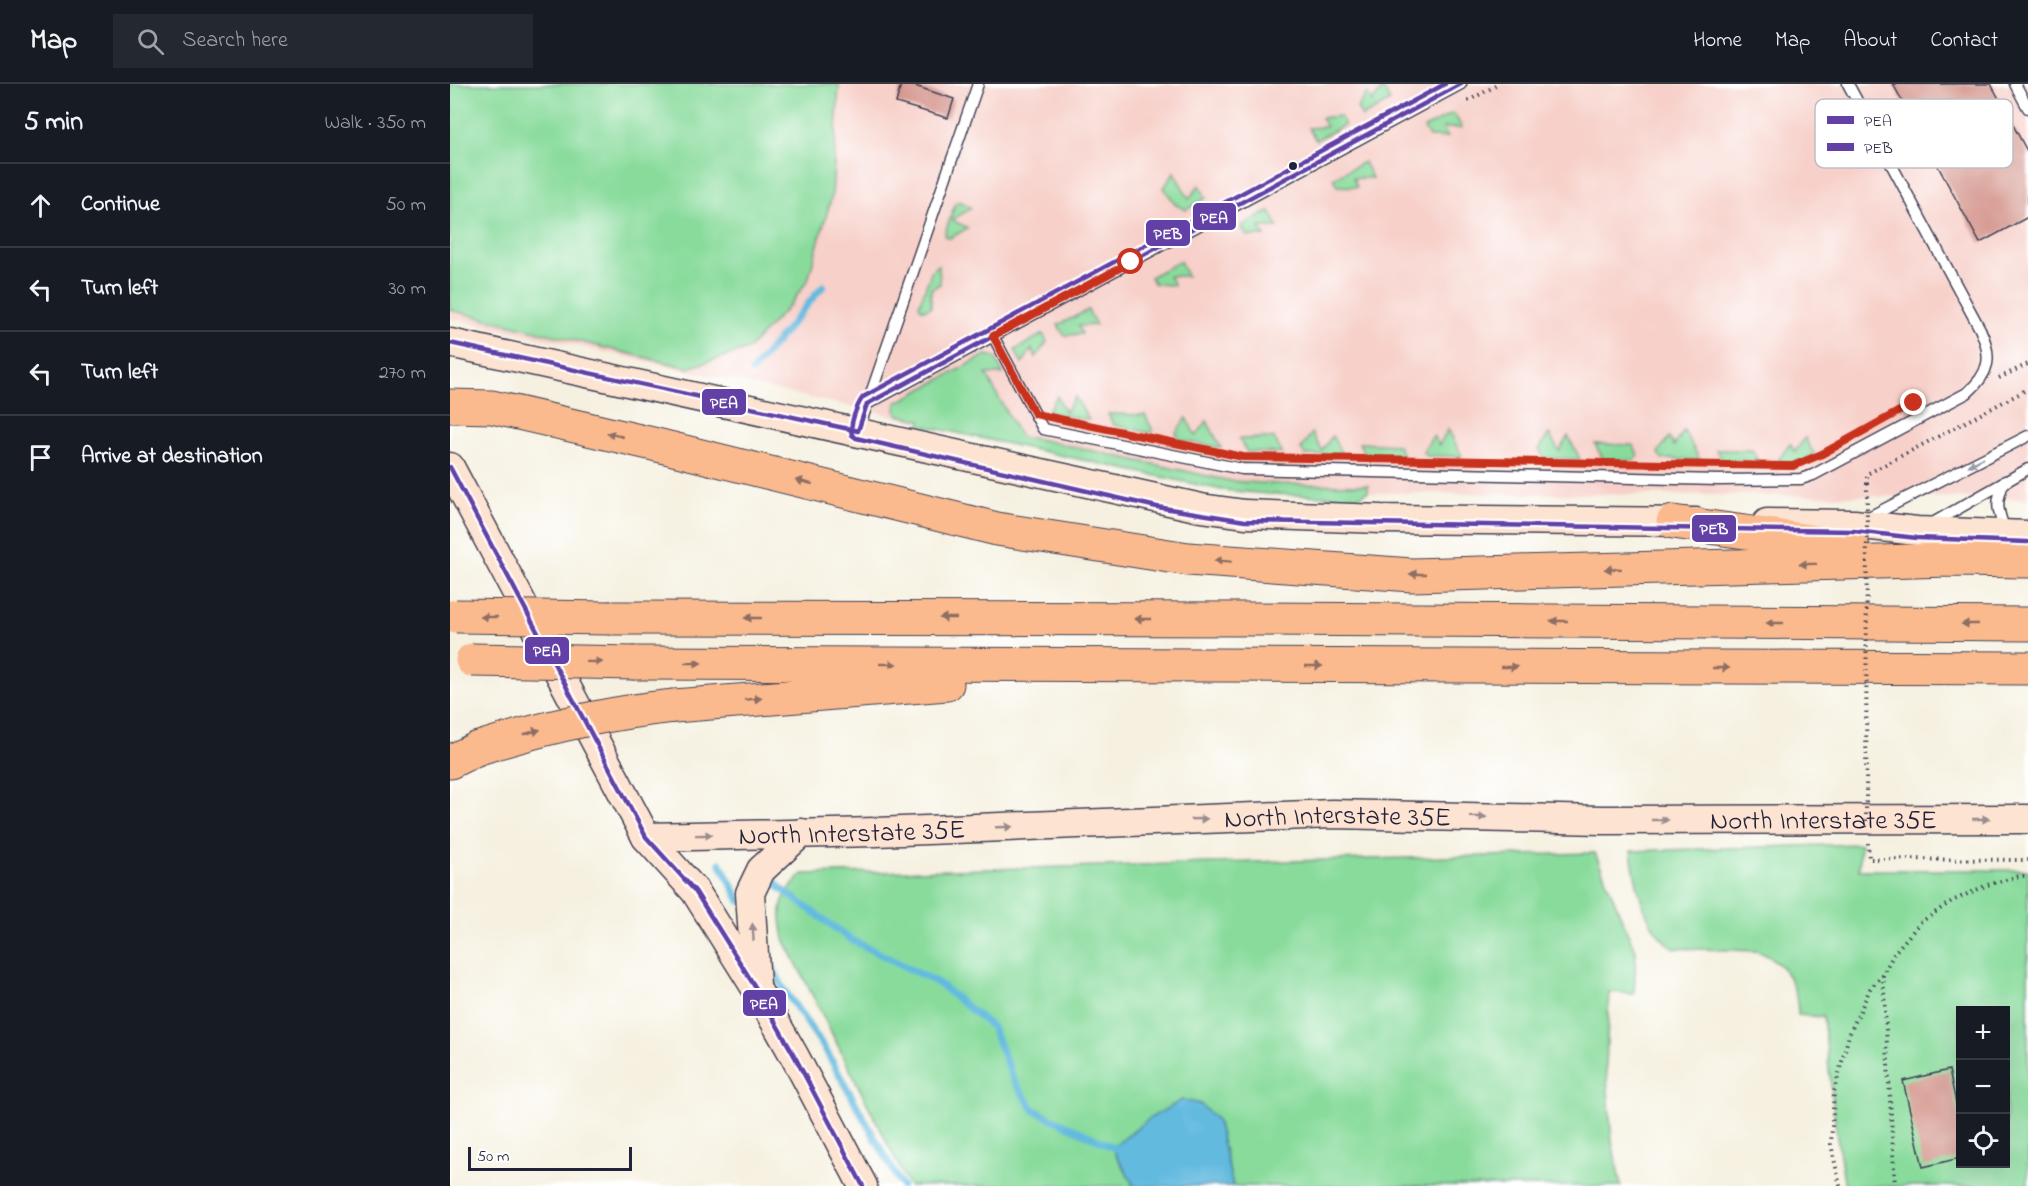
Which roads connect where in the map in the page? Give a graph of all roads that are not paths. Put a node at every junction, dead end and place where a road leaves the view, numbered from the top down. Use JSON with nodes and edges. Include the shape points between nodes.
{"nodes":[{"id":1,"x":978,"y":84,"type":"edge"},
{"id":2,"x":1461,"y":84,"type":"edge"},
{"id":3,"x":1848,"y":84,"type":"edge"},
{"id":4,"x":2015,"y":84,"type":"edge"},
{"id":5,"x":1856,"y":99,"type":"edge"},
{"id":6,"x":2028,"y":108,"type":"edge"},
{"id":7,"x":1893,"y":168,"type":"edge"},
{"id":8,"x":993,"y":336,"type":"junction"},
{"id":9,"x":450,"y":343,"type":"edge"},
{"id":10,"x":867,"y":404,"type":"junction"},
{"id":11,"x":450,"y":406,"type":"edge"},
{"id":12,"x":858,"y":431,"type":"junction"},
{"id":13,"x":2028,"y":436,"type":"edge"},
{"id":14,"x":450,"y":467,"type":"edge"},
{"id":15,"x":2028,"y":469,"type":"edge"},
{"id":16,"x":2005,"y":481,"type":"junction"},
{"id":17,"x":1673,"y":522,"type":"junction"},
{"id":18,"x":1854,"y":524,"type":"junction"},
{"id":19,"x":1917,"y":531,"type":"junction"},
{"id":20,"x":2018,"y":536,"type":"edge"},
{"id":21,"x":1950,"y":560,"type":"junction"},
{"id":22,"x":2028,"y":561,"type":"edge"},
{"id":23,"x":1175,"y":610,"type":"dead end"},
{"id":24,"x":453,"y":616,"type":"edge"},
{"id":25,"x":1259,"y":619,"type":"junction"},
{"id":26,"x":2028,"y":624,"type":"edge"},
{"id":27,"x":461,"y":660,"type":"edge"},
{"id":28,"x":1256,"y":666,"type":"junction"},
{"id":29,"x":2028,"y":668,"type":"edge"},
{"id":30,"x":463,"y":755,"type":"edge"},
{"id":31,"x":2028,"y":819,"type":"edge"},
{"id":32,"x":801,"y":833,"type":"junction"},
{"id":33,"x":646,"y":837,"type":"junction"},
{"id":34,"x":757,"y":990,"type":"junction"},
{"id":35,"x":863,"y":1186,"type":"edge"}],
"edges":[{"from":1,"to":10,"type":"lane"},
{"from":2,"to":8,"type":"lane"},
{"from":3,"to":5,"type":"lane"},
{"from":4,"to":6,"type":"lane"},
{"from":7,"to":8,"type":"lane","via":[[1988,345],[1988,363],[1981,381],[1967,393],[1801,479],[1242,469],[1043,429]]},
{"from":8,"to":10,"type":"lane"},
{"from":9,"to":12,"type":"main road"},
{"from":10,"to":12,"type":"lane"},
{"from":21,"to":11,"type":"highway","one_way":true,"via":[[1412,574],[1188,559],[997,529],[492,407]]},
{"from":12,"to":17,"type":"main road","via":[[1159,500],[1245,514]]},
{"from":13,"to":18,"type":"lane","one_way":true},
{"from":14,"to":33,"type":"main road"},
{"from":15,"to":16,"type":"lane"},
{"from":16,"to":19,"type":"lane"},
{"from":16,"to":20,"type":"lane","via":[[1997,510]]},
{"from":17,"to":18,"type":"main road"},
{"from":17,"to":21,"type":"highway"},
{"from":18,"to":19,"type":"main road"},
{"from":19,"to":20,"type":"main road"},
{"from":21,"to":22,"type":"highway"},
{"from":23,"to":25,"type":"highway"},
{"from":25,"to":24,"type":"highway","one_way":true,"bridge":true},
{"from":26,"to":25,"type":"highway","one_way":true},
{"from":27,"to":28,"type":"highway","one_way":true,"bridge":true},
{"from":28,"to":29,"type":"highway","one_way":true},
{"from":30,"to":28,"type":"highway","one_way":true,"bridge":true,"via":[[547,728],[631,710],[903,687]]},
{"from":32,"to":31,"type":"main road","name":"North Interstate 35E","one_way":true,"via":[[1332,814],[1602,820]]},
{"from":33,"to":32,"type":"main road","name":"North Interstate 35E","one_way":true},
{"from":34,"to":32,"type":"main road","one_way":true,"via":[[750,893],[761,870]]},
{"from":33,"to":34,"type":"main road","via":[[695,891]]},
{"from":34,"to":35,"type":"main road"}]}
